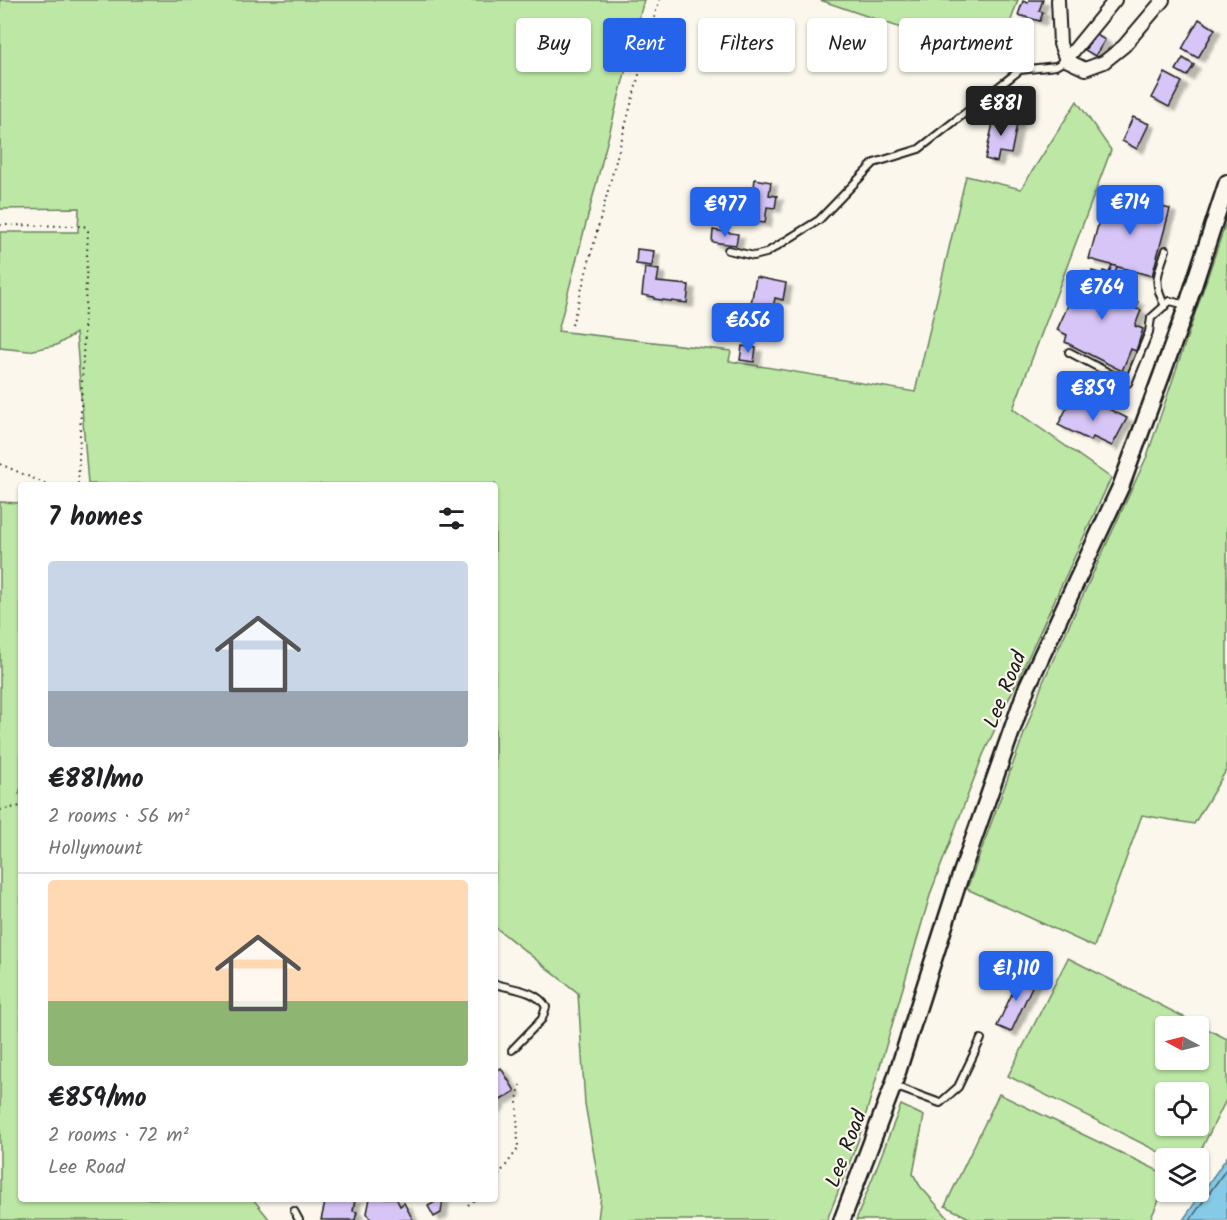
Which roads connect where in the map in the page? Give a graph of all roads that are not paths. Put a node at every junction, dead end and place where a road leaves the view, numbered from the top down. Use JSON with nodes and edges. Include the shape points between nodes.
{"nodes":[{"id":1,"x":1058,"y":0,"type":"edge"},
{"id":2,"x":1115,"y":0,"type":"edge"},
{"id":3,"x":1163,"y":0,"type":"edge"},
{"id":4,"x":1066,"y":60,"type":"junction"},
{"id":5,"x":1227,"y":183,"type":"edge"},
{"id":6,"x":728,"y":250,"type":"dead end"},
{"id":7,"x":1166,"y":250,"type":"dead end"},
{"id":8,"x":1165,"y":306,"type":"junction"},
{"id":9,"x":1187,"y":306,"type":"junction"},
{"id":10,"x":1069,"y":352,"type":"dead end"},
{"id":11,"x":498,"y":985,"type":"edge"},
{"id":12,"x":981,"y":1039,"type":"dead end"},
{"id":13,"x":512,"y":1050,"type":"dead end"},
{"id":14,"x":893,"y":1086,"type":"junction"},
{"id":15,"x":294,"y":1211,"type":"dead end"},
{"id":16,"x":299,"y":1220,"type":"edge"},
{"id":17,"x":842,"y":1220,"type":"edge"}],
"edges":[{"from":1,"to":4,"type":"street","via":[[1060,44]]},
{"from":2,"to":4,"type":"street"},
{"from":3,"to":4,"type":"street","via":[[1124,46],[1104,62],[1085,69]]},
{"from":4,"to":6,"type":"lane","via":[[1056,66],[1020,70],[919,149],[874,163],[819,220],[766,253],[754,256]]},
{"from":5,"to":9,"type":"street","name":"Lee Road"},
{"from":7,"to":8,"type":"lane","via":[[1156,290]]},
{"from":8,"to":9,"type":"lane","via":[[1170,301]]},
{"from":8,"to":10,"type":"lane","via":[[1151,318],[1128,383]]},
{"from":9,"to":14,"type":"street","name":"Lee Road","via":[[1121,486],[1027,687],[958,880]]},
{"from":11,"to":13,"type":"lane","via":[[536,995],[546,1007],[542,1019]]},
{"from":12,"to":14,"type":"lane","via":[[958,1087],[940,1103]]},
{"from":14,"to":17,"type":"street","name":"Lee Road"},
{"from":15,"to":16,"type":"lane"}]}
